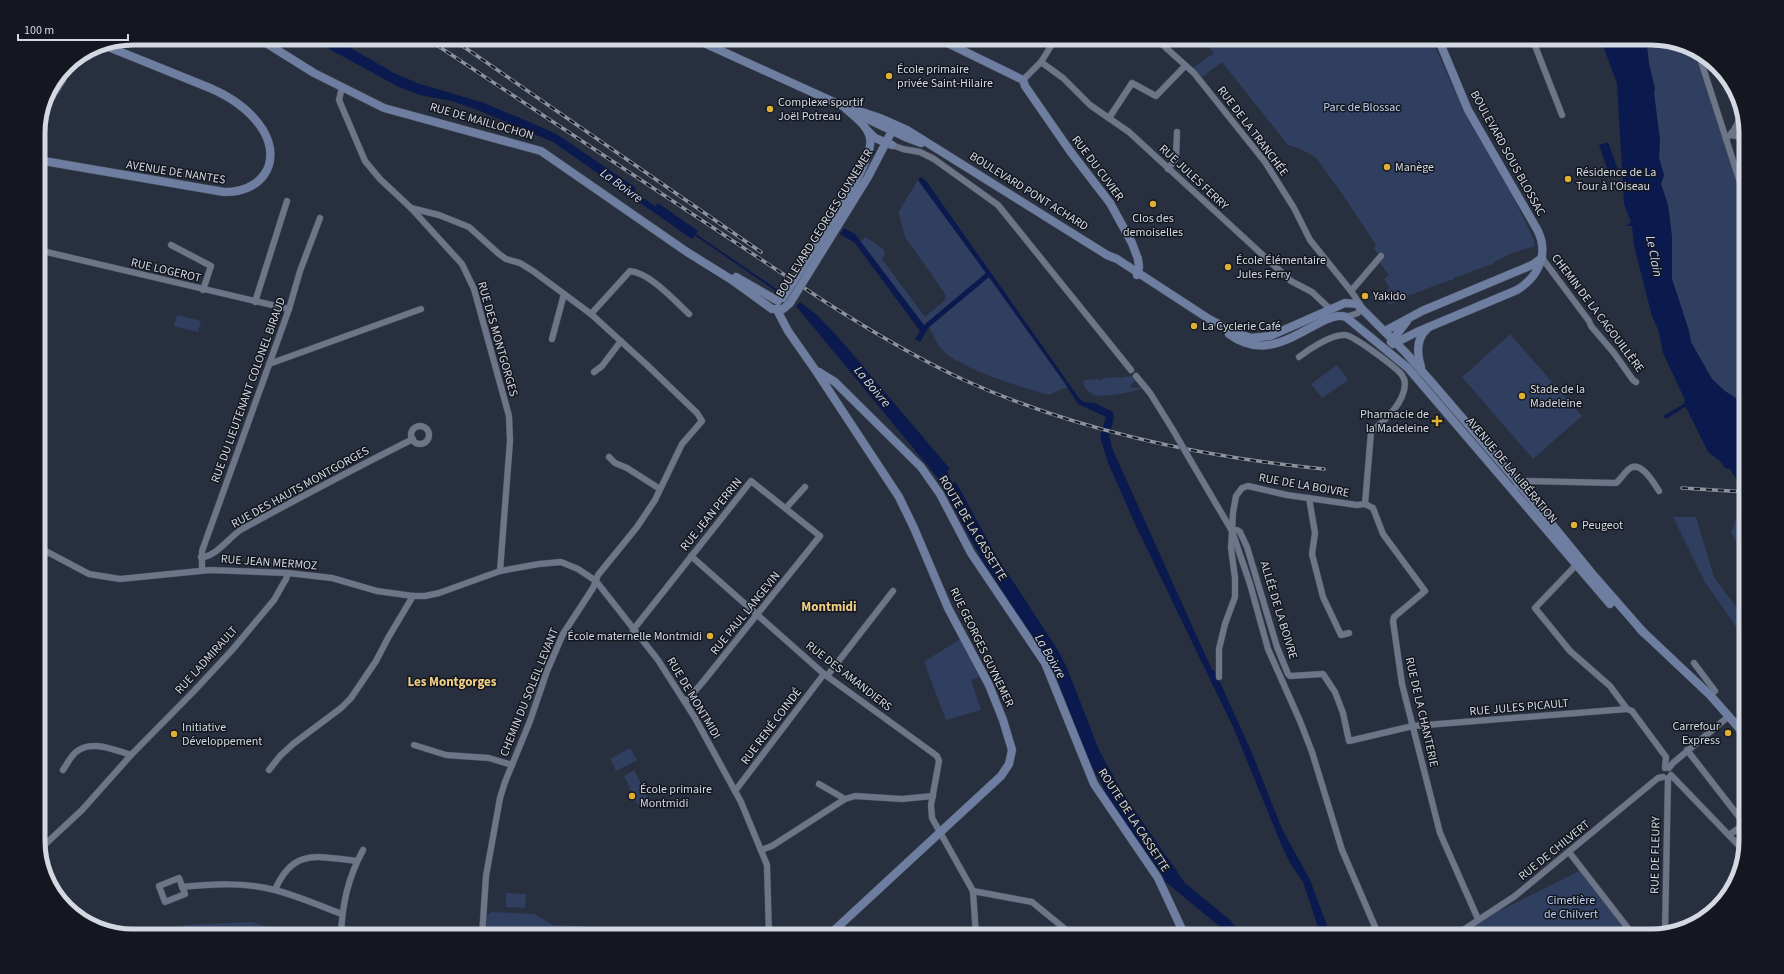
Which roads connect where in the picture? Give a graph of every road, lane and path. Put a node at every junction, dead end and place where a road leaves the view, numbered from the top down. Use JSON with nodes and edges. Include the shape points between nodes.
{"nodes":[{"id":1,"x":269,"y":45,"type":"edge"},
{"id":2,"x":709,"y":45,"type":"edge"},
{"id":3,"x":951,"y":45,"type":"edge"},
{"id":4,"x":1051,"y":45,"type":"edge"},
{"id":5,"x":1162,"y":45,"type":"edge"},
{"id":6,"x":1441,"y":45,"type":"edge"},
{"id":7,"x":1535,"y":45,"type":"edge"},
{"id":8,"x":111,"y":48,"type":"edge"},
{"id":9,"x":1701,"y":61,"type":"edge"},
{"id":10,"x":1040,"y":62,"type":"junction"},
{"id":11,"x":1185,"y":66,"type":"junction"},
{"id":12,"x":1023,"y":80,"type":"junction"},
{"id":13,"x":342,"y":87,"type":"junction"},
{"id":14,"x":844,"y":106,"type":"junction"},
{"id":15,"x":1562,"y":115,"type":"dead end"},
{"id":16,"x":1109,"y":118,"type":"junction"},
{"id":17,"x":1738,"y":121,"type":"edge"},
{"id":18,"x":892,"y":127,"type":"junction"},
{"id":19,"x":866,"y":129,"type":"junction"},
{"id":20,"x":1177,"y":132,"type":"dead end"},
{"id":21,"x":906,"y":137,"type":"junction"},
{"id":22,"x":1728,"y":137,"type":"junction"},
{"id":23,"x":1739,"y":138,"type":"edge"},
{"id":24,"x":887,"y":144,"type":"junction"},
{"id":25,"x":937,"y":148,"type":"junction"},
{"id":26,"x":45,"y":161,"type":"edge"},
{"id":27,"x":1739,"y":164,"type":"edge"},
{"id":28,"x":1735,"y":167,"type":"junction"},
{"id":29,"x":1168,"y":169,"type":"junction"},
{"id":30,"x":861,"y":172,"type":"junction"},
{"id":31,"x":1739,"y":179,"type":"edge"},
{"id":32,"x":287,"y":201,"type":"dead end"},
{"id":33,"x":411,"y":208,"type":"junction"},
{"id":34,"x":320,"y":218,"type":"dead end"},
{"id":35,"x":171,"y":245,"type":"dead end"},
{"id":36,"x":45,"y":252,"type":"edge"},
{"id":37,"x":1380,"y":256,"type":"dead end"},
{"id":38,"x":1542,"y":258,"type":"junction"},
{"id":39,"x":812,"y":259,"type":"junction"},
{"id":40,"x":1137,"y":274,"type":"junction"},
{"id":41,"x":203,"y":290,"type":"junction"},
{"id":42,"x":1351,"y":291,"type":"junction"},
{"id":43,"x":564,"y":294,"type":"junction"},
{"id":44,"x":255,"y":302,"type":"junction"},
{"id":45,"x":782,"y":303,"type":"junction"},
{"id":46,"x":1361,"y":306,"type":"junction"},
{"id":47,"x":421,"y":308,"type":"dead end"},
{"id":48,"x":289,"y":310,"type":"junction"},
{"id":49,"x":1330,"y":310,"type":"junction"},
{"id":50,"x":591,"y":314,"type":"junction"},
{"id":51,"x":689,"y":314,"type":"dead end"},
{"id":52,"x":1346,"y":316,"type":"junction"},
{"id":53,"x":1412,"y":316,"type":"junction"},
{"id":54,"x":1209,"y":319,"type":"junction"},
{"id":55,"x":1430,"y":326,"type":"junction"},
{"id":56,"x":1385,"y":331,"type":"junction"},
{"id":57,"x":552,"y":339,"type":"dead end"},
{"id":58,"x":621,"y":341,"type":"junction"},
{"id":59,"x":1394,"y":341,"type":"junction"},
{"id":60,"x":1386,"y":348,"type":"junction"},
{"id":61,"x":1379,"y":356,"type":"junction"},
{"id":62,"x":1299,"y":357,"type":"dead end"},
{"id":63,"x":269,"y":364,"type":"junction"},
{"id":64,"x":1131,"y":370,"type":"dead end"},
{"id":65,"x":1422,"y":370,"type":"junction"},
{"id":66,"x":816,"y":371,"type":"junction"},
{"id":67,"x":594,"y":372,"type":"dead end"},
{"id":68,"x":1136,"y":376,"type":"dead end"},
{"id":69,"x":1636,"y":382,"type":"dead end"},
{"id":70,"x":413,"y":439,"type":"dead end"},
{"id":71,"x":609,"y":457,"type":"dead end"},
{"id":72,"x":1519,"y":484,"type":"junction"},
{"id":73,"x":805,"y":487,"type":"dead end"},
{"id":74,"x":660,"y":489,"type":"junction"},
{"id":75,"x":1512,"y":489,"type":"junction"},
{"id":76,"x":1659,"y":491,"type":"dead end"},
{"id":77,"x":1310,"y":498,"type":"junction"},
{"id":78,"x":1365,"y":504,"type":"junction"},
{"id":79,"x":786,"y":508,"type":"junction"},
{"id":80,"x":1232,"y":531,"type":"junction"},
{"id":81,"x":820,"y":536,"type":"joint"},
{"id":82,"x":45,"y":551,"type":"edge"},
{"id":83,"x":691,"y":556,"type":"junction"},
{"id":84,"x":200,"y":558,"type":"junction"},
{"id":85,"x":1579,"y":562,"type":"junction"},
{"id":86,"x":202,"y":570,"type":"junction"},
{"id":87,"x":500,"y":571,"type":"junction"},
{"id":88,"x":288,"y":573,"type":"junction"},
{"id":89,"x":596,"y":582,"type":"junction"},
{"id":90,"x":893,"y":591,"type":"dead end"},
{"id":91,"x":413,"y":596,"type":"junction"},
{"id":92,"x":758,"y":614,"type":"junction"},
{"id":93,"x":634,"y":630,"type":"junction"},
{"id":94,"x":1349,"y":633,"type":"dead end"},
{"id":95,"x":1694,"y":663,"type":"dead end"},
{"id":96,"x":826,"y":675,"type":"junction"},
{"id":97,"x":1219,"y":677,"type":"dead end"},
{"id":98,"x":1710,"y":695,"type":"junction"},
{"id":99,"x":685,"y":702,"type":"junction"},
{"id":100,"x":1627,"y":709,"type":"junction"},
{"id":101,"x":1729,"y":716,"type":"junction"},
{"id":102,"x":1413,"y":726,"type":"junction"},
{"id":103,"x":1739,"y":728,"type":"edge"},
{"id":104,"x":414,"y":745,"type":"dead end"},
{"id":105,"x":1687,"y":750,"type":"junction"},
{"id":106,"x":131,"y":755,"type":"junction"},
{"id":107,"x":512,"y":765,"type":"junction"},
{"id":108,"x":1667,"y":768,"type":"junction"},
{"id":109,"x":63,"y":770,"type":"dead end"},
{"id":110,"x":269,"y":770,"type":"dead end"},
{"id":111,"x":1667,"y":777,"type":"junction"},
{"id":112,"x":818,"y":784,"type":"dead end"},
{"id":113,"x":735,"y":791,"type":"junction"},
{"id":114,"x":933,"y":796,"type":"junction"},
{"id":115,"x":845,"y":799,"type":"junction"},
{"id":116,"x":1739,"y":817,"type":"edge"},
{"id":117,"x":1739,"y":828,"type":"edge"},
{"id":118,"x":939,"y":832,"type":"junction"},
{"id":119,"x":1729,"y":836,"type":"junction"},
{"id":120,"x":45,"y":844,"type":"edge"},
{"id":121,"x":1739,"y":846,"type":"edge"},
{"id":122,"x":363,"y":850,"type":"dead end"},
{"id":123,"x":761,"y":850,"type":"junction"},
{"id":124,"x":1569,"y":852,"type":"junction"},
{"id":125,"x":357,"y":861,"type":"junction"},
{"id":126,"x":182,"y":887,"type":"junction"},
{"id":127,"x":275,"y":890,"type":"junction"},
{"id":128,"x":973,"y":891,"type":"junction"},
{"id":129,"x":342,"y":914,"type":"junction"},
{"id":130,"x":1478,"y":919,"type":"junction"},
{"id":131,"x":1664,"y":928,"type":"edge"},
{"id":132,"x":341,"y":929,"type":"edge"},
{"id":133,"x":482,"y":929,"type":"edge"},
{"id":134,"x":769,"y":929,"type":"edge"},
{"id":135,"x":835,"y":929,"type":"edge"},
{"id":136,"x":976,"y":929,"type":"edge"},
{"id":137,"x":1065,"y":929,"type":"edge"},
{"id":138,"x":1182,"y":929,"type":"edge"},
{"id":139,"x":1376,"y":929,"type":"edge"},
{"id":140,"x":1464,"y":929,"type":"edge"},
{"id":141,"x":1629,"y":929,"type":"edge"}],
"edges":[{"from":1,"to":13,"type":"main road","name":"RUE DE MAILLOCHON"},
{"from":2,"to":14,"type":"main road","name":"BOULEVARD PONT ACHARD"},
{"from":3,"to":12,"type":"main road"},
{"from":4,"to":10,"type":"street"},
{"from":5,"to":11,"type":"street","name":"RUE DE LA TRANCHÉE"},
{"from":6,"to":38,"type":"main road","name":"BOULEVARD SOUS BLOSSAC","via":[[1468,110],[1538,231],[1542,243]]},
{"from":7,"to":15,"type":"street"},
{"from":8,"to":26,"type":"main road","name":"AVENUE DE NANTES","via":[[210,88],[239,105],[255,120],[268,142],[270,160],[264,175],[250,188],[238,192],[224,192]]},
{"from":9,"to":22,"type":"street"},
{"from":10,"to":12,"type":"street"},
{"from":10,"to":16,"type":"street","name":"RUE JULES FERRY","via":[[1064,78],[1090,105]]},
{"from":11,"to":16,"type":"street","via":[[1156,96],[1132,83]]},
{"from":11,"to":42,"type":"street","name":"RUE DE LA TRANCHÉE","via":[[1194,73],[1265,162],[1294,208],[1310,240]]},
{"from":12,"to":40,"type":"main road","name":"RUE DU CUVIER","via":[[1118,215],[1138,259]]},
{"from":13,"to":33,"type":"street","name":"RUE DES MONTGORGES","via":[[339,100],[365,161]]},
{"from":13,"to":45,"type":"main road","name":"RUE DE MAILLOCHON","via":[[384,108],[541,151],[772,309]]},
{"from":14,"to":18,"type":"main road","name":"BOULEVARD PONT ACHARD"},
{"from":14,"to":19,"type":"main road","name":"BOULEVARD GEORGES GUYNEMER"},
{"from":16,"to":29,"type":"street","name":"RUE JULES FERRY","via":[[1129,132]]},
{"from":17,"to":22,"type":"street"},
{"from":18,"to":21,"type":"main road","name":"BOULEVARD PONT ACHARD"},
{"from":18,"to":24,"type":"main road","name":"BOULEVARD GEORGES GUYNEMER"},
{"from":18,"to":25,"type":"main road","name":"BOULEVARD PONT ACHARD"},
{"from":19,"to":24,"type":"main road","via":[[872,136]]},
{"from":19,"to":30,"type":"main road","name":"BOULEVARD GEORGES GUYNEMER","via":[[871,146]]},
{"from":20,"to":29,"type":"street","via":[[1176,158]]},
{"from":21,"to":24,"type":"main road","name":"BOULEVARD GEORGES GUYNEMER"},
{"from":21,"to":25,"type":"main road","name":"BOULEVARD PONT ACHARD"},
{"from":22,"to":23,"type":"street"},
{"from":22,"to":28,"type":"street"},
{"from":24,"to":30,"type":"main road","name":"BOULEVARD GEORGES GUYNEMER"},
{"from":24,"to":39,"type":"main road","name":"BOULEVARD GEORGES GUYNEMER"},
{"from":24,"to":64,"type":"street","via":[[920,152],[943,164],[1004,210]]},
{"from":25,"to":40,"type":"main road","name":"BOULEVARD PONT ACHARD","via":[[1117,259]]},
{"from":27,"to":28,"type":"street"},
{"from":28,"to":31,"type":"street"},
{"from":29,"to":49,"type":"street","name":"RUE JULES FERRY","via":[[1291,281],[1312,292]]},
{"from":30,"to":39,"type":"main road","name":"BOULEVARD GEORGES GUYNEMER"},
{"from":32,"to":44,"type":"street"},
{"from":33,"to":43,"type":"street","via":[[439,215],[469,227],[506,259],[520,263]]},
{"from":33,"to":87,"type":"street","name":"RUE DES MONTGORGES","via":[[467,272],[509,416],[510,441]]},
{"from":34,"to":48,"type":"street","name":"RUE DU LIEUTENANT COLONEL BIRAUD","via":[[300,271]]},
{"from":35,"to":41,"type":"street","via":[[211,266]]},
{"from":36,"to":41,"type":"street","name":"RUE LOGEROT"},
{"from":37,"to":42,"type":"street"},
{"from":38,"to":53,"type":"main road","via":[[1532,265]]},
{"from":38,"to":55,"type":"main road","via":[[1535,274],[1523,286]]},
{"from":38,"to":69,"type":"street","name":"CHEMIN DE LA CAGOUILLÈRE","via":[[1591,326]]},
{"from":39,"to":45,"type":"main road","name":"BOULEVARD GEORGES GUYNEMER","bridge":true},
{"from":40,"to":54,"type":"main road","name":"BOULEVARD PONT ACHARD"},
{"from":41,"to":44,"type":"street","name":"RUE LOGEROT"},
{"from":42,"to":46,"type":"street","name":"RUE DE LA TRANCHÉE"},
{"from":43,"to":50,"type":"street"},
{"from":43,"to":57,"type":"street"},
{"from":44,"to":48,"type":"street","name":"RUE LOGEROT"},
{"from":45,"to":66,"type":"main road","name":"RUE GEORGES GUYNEMER","via":[[788,331]]},
{"from":46,"to":49,"type":"main road","name":"BOULEVARD PONT ACHARD","via":[[1350,302]]},
{"from":46,"to":52,"type":"street","name":"BOULEVARD PONT ACHARD","via":[[1358,313]]},
{"from":46,"to":56,"type":"main road"},
{"from":47,"to":63,"type":"street"},
{"from":48,"to":63,"type":"street","name":"RUE DU LIEUTENANT COLONEL BIRAUD"},
{"from":49,"to":54,"type":"main road","name":"BOULEVARD PONT ACHARD","via":[[1289,329],[1261,338],[1245,337]]},
{"from":50,"to":51,"type":"street","via":[[630,271],[636,271],[649,279]]},
{"from":50,"to":58,"type":"street"},
{"from":52,"to":54,"type":"main road","name":"BOULEVARD PONT ACHARD","via":[[1327,319],[1288,339],[1264,346],[1253,346],[1237,340]]},
{"from":52,"to":60,"type":"main road","name":"AVENUE DE LA LIBÉRATION"},
{"from":53,"to":56,"type":"main road"},
{"from":53,"to":59,"type":"main road"},
{"from":55,"to":59,"type":"main road"},
{"from":55,"to":65,"type":"main road","via":[[1423,333],[1418,347]]},
{"from":56,"to":59,"type":"main road","name":"AVENUE DE LA LIBÉRATION"},
{"from":58,"to":67,"type":"street","via":[[602,366]]},
{"from":58,"to":74,"type":"street","name":"CHEMIN DU SOLEIL LEVANT","via":[[692,408],[702,421],[682,444]]},
{"from":59,"to":60,"type":"main road"},
{"from":59,"to":65,"type":"main road","name":"AVENUE DE LA LIBÉRATION"},
{"from":60,"to":61,"type":"street"},
{"from":60,"to":75,"type":"main road","name":"AVENUE DE LA LIBÉRATION","via":[[1408,368]]},
{"from":61,"to":62,"type":"street","via":[[1346,335],[1314,346]]},
{"from":61,"to":78,"type":"street","via":[[1402,374],[1405,381],[1402,397],[1388,417],[1371,432]]},
{"from":63,"to":84,"type":"street","name":"RUE DU LIEUTENANT COLONEL BIRAUD"},
{"from":65,"to":72,"type":"main road","name":"AVENUE DE LA LIBÉRATION"},
{"from":66,"to":118,"type":"main road","name":"RUE GEORGES GUYNEMER","via":[[899,497],[948,608],[989,685],[1004,720],[1011,757],[1001,776]]},
{"from":66,"to":138,"type":"main road","name":"ROUTE DE LA CASSETTE","via":[[835,382],[911,456],[940,494],[971,553],[1045,663],[1094,784],[1158,878]]},
{"from":68,"to":80,"type":"street","bridge":true,"via":[[1173,430]]},
{"from":70,"to":84,"type":"street","name":"RUE DES HAUTS MONTGORGES","via":[[303,495],[246,527],[210,556]]},
{"from":71,"to":74,"type":"street"},
{"from":72,"to":75,"type":"street"},
{"from":72,"to":76,"type":"street","via":[[1525,481],[1616,483],[1624,473],[1634,467],[1645,472]]},
{"from":72,"to":85,"type":"main road","name":"AVENUE DE LA LIBÉRATION"},
{"from":73,"to":79,"type":"street"},
{"from":74,"to":89,"type":"street","name":"CHEMIN DU SOLEIL LEVANT","via":[[646,515],[598,575]]},
{"from":75,"to":85,"type":"main road","name":"AVENUE DE LA LIBÉRATION"},
{"from":77,"to":78,"type":"street","name":"RUE DE LA BOIVRE"},
{"from":77,"to":80,"type":"street","name":"RUE DE LA BOIVRE","via":[[1248,486],[1242,488],[1234,502]]},
{"from":77,"to":94,"type":"street","via":[[1315,533],[1312,554],[1323,597],[1341,635]]},
{"from":78,"to":102,"type":"street","name":"RUE DE LA CHANTERIE","via":[[1373,508],[1384,534],[1425,591],[1394,617],[1393,621],[1402,684]]},
{"from":79,"to":81,"type":"street","name":"RUE JEAN PERRIN"},
{"from":79,"to":83,"type":"street","name":"RUE JEAN PERRIN","via":[[751,481]]},
{"from":80,"to":97,"type":"street","name":"RUE DE LA BOIVRE","via":[[1235,590],[1219,649]]},
{"from":80,"to":102,"type":"street","name":"ALLÉE DE LA BOIVRE","via":[[1240,532],[1247,547],[1277,647],[1288,674],[1300,677],[1323,674],[1336,692],[1350,741]]},
{"from":80,"to":139,"type":"street","via":[[1268,649],[1303,728],[1342,850]]},
{"from":81,"to":92,"type":"street","name":"RUE PAUL LANGEVIN"},
{"from":82,"to":86,"type":"street","name":"RUE JEAN MERMOZ","via":[[89,574],[120,579]]},
{"from":83,"to":92,"type":"street","name":"RUE DES AMANDIERS"},
{"from":83,"to":93,"type":"street","name":"RUE JEAN PERRIN"},
{"from":84,"to":86,"type":"street","name":"RUE DU LIEUTENANT COLONEL BIRAUD"},
{"from":85,"to":98,"type":"main road","name":"AVENUE DE LA LIBÉRATION","via":[[1644,633]]},
{"from":85,"to":100,"type":"street","via":[[1535,608],[1570,651],[1610,686]]},
{"from":86,"to":88,"type":"street","name":"RUE JEAN MERMOZ"},
{"from":87,"to":89,"type":"street","name":"RUE DE MONTMIDI","via":[[561,562]]},
{"from":87,"to":91,"type":"street","name":"RUE JEAN MERMOZ","via":[[439,593]]},
{"from":88,"to":91,"type":"street","name":"RUE JEAN MERMOZ","via":[[332,578],[377,591]]},
{"from":88,"to":106,"type":"street","name":"RUE LADMIRAULT","via":[[274,600],[237,644]]},
{"from":89,"to":93,"type":"street","name":"RUE DE MONTMIDI"},
{"from":89,"to":107,"type":"street","name":"CHEMIN DU SOLEIL LEVANT","via":[[562,634]]},
{"from":90,"to":96,"type":"street","name":"RUE RENÉ COINDÉ"},
{"from":91,"to":110,"type":"street","via":[[376,661],[351,698],[293,744]]},
{"from":92,"to":96,"type":"street","name":"RUE DES AMANDIERS"},
{"from":92,"to":99,"type":"street","name":"RUE PAUL LANGEVIN"},
{"from":93,"to":99,"type":"street","name":"RUE DE MONTMIDI","via":[[658,660]]},
{"from":95,"to":98,"type":"street","via":[[1714,691]]},
{"from":96,"to":113,"type":"street","name":"RUE RENÉ COINDÉ"},
{"from":96,"to":114,"type":"street","name":"RUE DES AMANDIERS","via":[[937,756],[939,761]]},
{"from":98,"to":101,"type":"main road","name":"AVENUE DE LA LIBÉRATION"},
{"from":99,"to":113,"type":"street","name":"RUE DE MONTMIDI"},
{"from":100,"to":102,"type":"street","name":"RUE JULES PICAULT"},
{"from":100,"to":108,"type":"street","via":[[1632,711],[1666,757]]},
{"from":101,"to":103,"type":"main road","name":"AVENUE DE LA LIBÉRATION"},
{"from":101,"to":105,"type":"street"},
{"from":102,"to":130,"type":"street","name":"RUE DE LA CHANTERIE","via":[[1440,833]]},
{"from":104,"to":107,"type":"street","via":[[446,755],[489,758]]},
{"from":105,"to":108,"type":"street"},
{"from":105,"to":116,"type":"street"},
{"from":106,"to":109,"type":"street","via":[[92,746],[77,751]]},
{"from":106,"to":120,"type":"street","name":"RUE LADMIRAULT","via":[[82,810]]},
{"from":107,"to":133,"type":"street","name":"CHEMIN DU SOLEIL LEVANT","via":[[500,798],[490,846]]},
{"from":108,"to":111,"type":"street","via":[[1671,772]]},
{"from":108,"to":111,"type":"street","via":[[1662,771]]},
{"from":111,"to":119,"type":"street"},
{"from":111,"to":124,"type":"street","name":"RUE DE CHILVERT","via":[[1658,778]]},
{"from":111,"to":131,"type":"street","name":"RUE DE FLEURY"},
{"from":112,"to":115,"type":"street"},
{"from":113,"to":123,"type":"street","name":"RUE DE MONTMIDI"},
{"from":114,"to":115,"type":"street","via":[[902,799],[855,796]]},
{"from":114,"to":118,"type":"street","name":"RUE DES AMANDIERS","via":[[932,818]]},
{"from":115,"to":123,"type":"street","via":[[772,846]]},
{"from":117,"to":119,"type":"street"},
{"from":118,"to":128,"type":"street","name":"RUE DES AMANDIERS"},
{"from":118,"to":135,"type":"main road","name":"RUE GEORGES GUYNEMER"},
{"from":119,"to":121,"type":"street"},
{"from":122,"to":125,"type":"street"},
{"from":123,"to":134,"type":"street","name":"RUE DE MONTMIDI","via":[[767,865]]},
{"from":124,"to":130,"type":"street","name":"RUE DE CHILVERT","via":[[1515,896]]},
{"from":124,"to":141,"type":"street"},
{"from":125,"to":127,"type":"street","via":[[307,857],[288,869],[280,878]]},
{"from":125,"to":129,"type":"street","via":[[349,879]]},
{"from":126,"to":126,"type":"street","via":[[179,878],[159,886],[165,902],[185,894]]},
{"from":126,"to":127,"type":"street","via":[[226,884]]},
{"from":127,"to":129,"type":"street"},
{"from":128,"to":136,"type":"street"},
{"from":128,"to":137,"type":"street","via":[[1032,902]]},
{"from":129,"to":132,"type":"street"},
{"from":130,"to":140,"type":"street","name":"RUE DE CHILVERT"}]}
